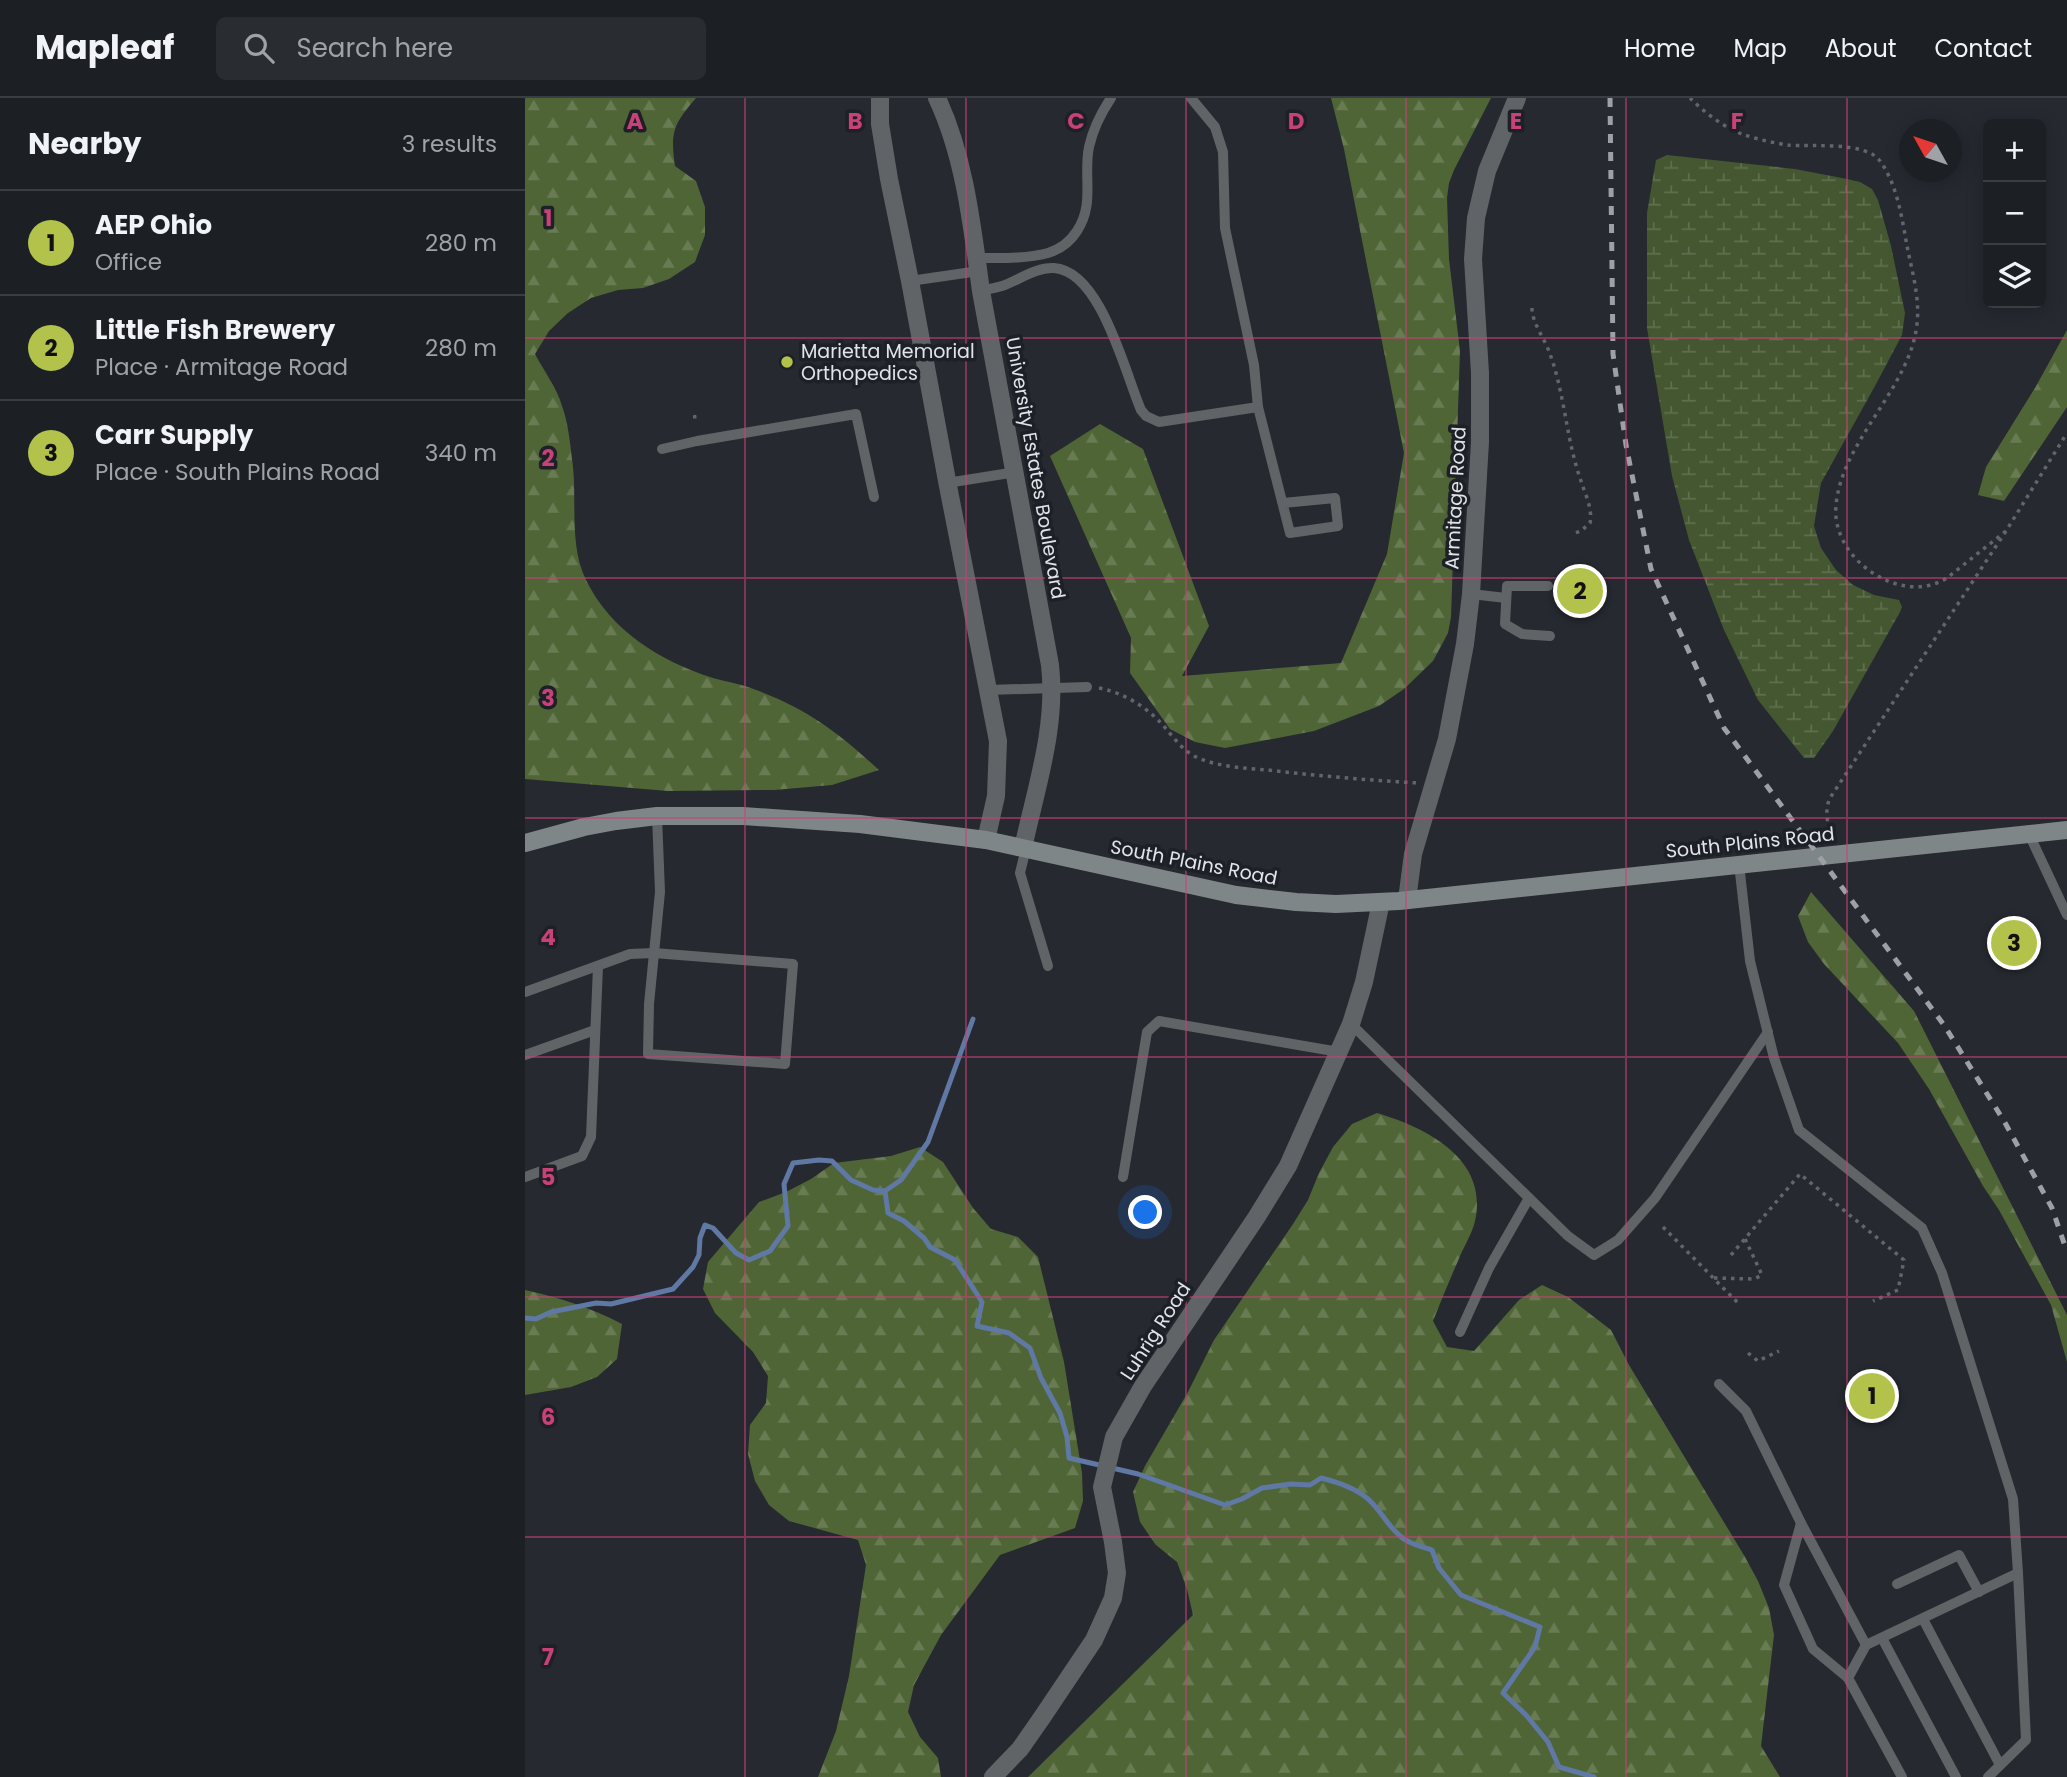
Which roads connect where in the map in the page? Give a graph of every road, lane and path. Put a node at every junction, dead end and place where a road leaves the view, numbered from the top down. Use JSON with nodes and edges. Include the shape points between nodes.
{"nodes":[{"id":1,"x":880,"y":98,"type":"edge"},
{"id":2,"x":937,"y":98,"type":"edge"},
{"id":3,"x":1111,"y":98,"type":"edge"},
{"id":4,"x":1517,"y":98,"type":"edge"},
{"id":5,"x":1690,"y":98,"type":"edge"},
{"id":6,"x":1193,"y":99,"type":"edge"},
{"id":7,"x":978,"y":264,"type":"junction"},
{"id":8,"x":910,"y":281,"type":"junction"},
{"id":9,"x":981,"y":291,"type":"junction"},
{"id":10,"x":1532,"y":308,"type":"dead end"},
{"id":11,"x":1258,"y":407,"type":"junction"},
{"id":12,"x":701,"y":416,"type":"dead end"},
{"id":13,"x":693,"y":417,"type":"dead end"},
{"id":14,"x":2067,"y":433,"type":"edge"},
{"id":15,"x":662,"y":449,"type":"dead end"},
{"id":16,"x":1016,"y":472,"type":"junction"},
{"id":17,"x":947,"y":483,"type":"junction"},
{"id":18,"x":874,"y":498,"type":"dead end"},
{"id":19,"x":1283,"y":503,"type":"junction"},
{"id":20,"x":2006,"y":531,"type":"junction"},
{"id":21,"x":1575,"y":533,"type":"dead end"},
{"id":22,"x":1548,"y":586,"type":"dead end"},
{"id":23,"x":1471,"y":594,"type":"junction"},
{"id":24,"x":1506,"y":598,"type":"junction"},
{"id":25,"x":1550,"y":636,"type":"dead end"},
{"id":26,"x":1087,"y":687,"type":"joint"},
{"id":27,"x":1053,"y":688,"type":"junction"},
{"id":28,"x":988,"y":690,"type":"junction"},
{"id":29,"x":1434,"y":785,"type":"junction"},
{"id":30,"x":657,"y":816,"type":"junction"},
{"id":31,"x":2067,"y":830,"type":"edge"},
{"id":32,"x":2029,"y":834,"type":"junction"},
{"id":33,"x":986,"y":840,"type":"junction"},
{"id":34,"x":525,"y":843,"type":"edge"},
{"id":35,"x":1024,"y":848,"type":"junction"},
{"id":36,"x":1834,"y":854,"type":"junction"},
{"id":37,"x":1739,"y":864,"type":"junction"},
{"id":38,"x":1407,"y":900,"type":"junction"},
{"id":39,"x":1381,"y":902,"type":"junction"},
{"id":40,"x":2067,"y":915,"type":"edge"},
{"id":41,"x":654,"y":953,"type":"junction"},
{"id":42,"x":597,"y":966,"type":"junction"},
{"id":43,"x":1048,"y":966,"type":"dead end"},
{"id":44,"x":525,"y":992,"type":"edge"},
{"id":45,"x":1351,"y":1024,"type":"junction"},
{"id":46,"x":595,"y":1030,"type":"junction"},
{"id":47,"x":1768,"y":1032,"type":"junction"},
{"id":48,"x":1339,"y":1052,"type":"junction"},
{"id":49,"x":525,"y":1055,"type":"edge"},
{"id":50,"x":525,"y":1177,"type":"edge"},
{"id":51,"x":1123,"y":1177,"type":"dead end"},
{"id":52,"x":1529,"y":1198,"type":"junction"},
{"id":53,"x":1663,"y":1227,"type":"dead end"},
{"id":54,"x":1745,"y":1239,"type":"junction"},
{"id":55,"x":1731,"y":1255,"type":"dead end"},
{"id":56,"x":1714,"y":1278,"type":"junction"},
{"id":57,"x":1873,"y":1301,"type":"dead end"},
{"id":58,"x":1739,"y":1304,"type":"dead end"},
{"id":59,"x":1461,"y":1332,"type":"dead end"},
{"id":60,"x":1779,"y":1351,"type":"dead end"},
{"id":61,"x":1748,"y":1353,"type":"dead end"},
{"id":62,"x":1719,"y":1384,"type":"dead end"},
{"id":63,"x":1801,"y":1523,"type":"junction"},
{"id":64,"x":2018,"y":1573,"type":"junction"},
{"id":65,"x":1897,"y":1584,"type":"dead end"},
{"id":66,"x":1979,"y":1592,"type":"junction"},
{"id":67,"x":1923,"y":1619,"type":"junction"},
{"id":68,"x":1882,"y":1638,"type":"junction"},
{"id":69,"x":1866,"y":1646,"type":"junction"},
{"id":70,"x":1848,"y":1678,"type":"junction"},
{"id":71,"x":2000,"y":1765,"type":"junction"},
{"id":72,"x":993,"y":1777,"type":"edge"},
{"id":73,"x":1902,"y":1777,"type":"edge"},
{"id":74,"x":1956,"y":1777,"type":"edge"},
{"id":75,"x":1988,"y":1777,"type":"edge"}],
"edges":[{"from":1,"to":8,"type":"street","via":[[885,156]]},
{"from":2,"to":7,"type":"street","name":"University Estates Boulevard","via":[[960,165]]},
{"from":3,"to":7,"type":"lane","via":[[1089,147],[1086,214],[1075,234],[1065,246],[1048,253]]},
{"from":4,"to":23,"type":"street","name":"Armitage Road","via":[[1487,171],[1476,218],[1473,259],[1481,442]]},
{"from":5,"to":20,"type":"path","via":[[1741,134],[1786,145],[1851,148],[1874,154],[1894,190],[1917,293],[1917,323],[1904,366],[1837,491],[1836,521],[1849,550],[1860,564],[1884,579],[1899,585],[1928,586],[1947,579]]},
{"from":6,"to":11,"type":"lane","via":[[1215,127],[1223,152],[1225,228],[1254,365]]},
{"from":7,"to":8,"type":"lane"},
{"from":7,"to":9,"type":"street","name":"University Estates Boulevard"},
{"from":8,"to":17,"type":"street"},
{"from":9,"to":11,"type":"lane","via":[[1051,268],[1074,275],[1086,285],[1105,317],[1141,410],[1152,420]]},
{"from":9,"to":16,"type":"street","name":"University Estates Boulevard"},
{"from":10,"to":21,"type":"path","via":[[1558,378],[1571,446],[1591,512],[1590,523]]},
{"from":11,"to":19,"type":"lane"},
{"from":12,"to":13,"type":"path"},
{"from":14,"to":20,"type":"path"},
{"from":15,"to":18,"type":"lane","via":[[856,414]]},
{"from":16,"to":17,"type":"lane"},
{"from":16,"to":27,"type":"street","name":"University Estates Boulevard"},
{"from":17,"to":28,"type":"street"},
{"from":19,"to":19,"type":"lane","via":[[1290,533],[1338,526],[1335,498]]},
{"from":20,"to":36,"type":"path","via":[[1830,798],[1826,814]]},
{"from":22,"to":24,"type":"lane","via":[[1507,586]]},
{"from":23,"to":24,"type":"lane"},
{"from":23,"to":29,"type":"street","name":"Armitage Road","via":[[1447,740]]},
{"from":24,"to":25,"type":"lane","via":[[1505,624],[1522,634]]},
{"from":26,"to":27,"type":"lane"},
{"from":26,"to":29,"type":"path","via":[[1121,694],[1156,718],[1195,756],[1227,766]]},
{"from":27,"to":28,"type":"lane"},
{"from":27,"to":35,"type":"street","name":"University Estates Boulevard","via":[[1045,752]]},
{"from":28,"to":33,"type":"street","via":[[998,741],[996,796]]},
{"from":29,"to":38,"type":"street","name":"Armitage Road","via":[[1413,853]]},
{"from":30,"to":33,"type":"main road","name":"South Plains Road","via":[[860,824]]},
{"from":30,"to":34,"type":"main road","name":"South Plains Road","via":[[584,827]]},
{"from":30,"to":41,"type":"lane","via":[[660,892]]},
{"from":31,"to":32,"type":"main road","name":"South Plains Road"},
{"from":32,"to":36,"type":"main road","name":"South Plains Road"},
{"from":32,"to":40,"type":"lane"},
{"from":33,"to":35,"type":"main road","name":"South Plains Road"},
{"from":35,"to":39,"type":"main road","name":"South Plains Road","via":[[1236,895],[1336,904]]},
{"from":35,"to":43,"type":"lane","via":[[1020,873]]},
{"from":36,"to":37,"type":"main road","name":"South Plains Road"},
{"from":37,"to":38,"type":"main road","name":"South Plains Road"},
{"from":37,"to":47,"type":"lane","via":[[1750,961]]},
{"from":38,"to":39,"type":"main road","name":"South Plains Road"},
{"from":39,"to":45,"type":"street","name":"Luhrig Road"},
{"from":41,"to":41,"type":"lane","via":[[647,1054],[785,1064],[793,964]]},
{"from":41,"to":42,"type":"lane","via":[[630,954]]},
{"from":42,"to":44,"type":"lane"},
{"from":42,"to":46,"type":"lane"},
{"from":45,"to":48,"type":"street","name":"Luhrig Road"},
{"from":45,"to":52,"type":"lane"},
{"from":46,"to":49,"type":"lane"},
{"from":46,"to":50,"type":"lane","via":[[591,1137],[582,1156]]},
{"from":47,"to":52,"type":"lane","via":[[1655,1198],[1618,1240],[1594,1255]]},
{"from":47,"to":64,"type":"lane","via":[[1799,1130],[1922,1228],[1937,1259],[2013,1499]]},
{"from":48,"to":51,"type":"lane","via":[[1159,1021],[1147,1032]]},
{"from":48,"to":72,"type":"street","name":"Luhrig Road","via":[[1287,1166],[1114,1437],[1102,1487],[1117,1573],[1112,1598],[1094,1640],[1020,1749]]},
{"from":52,"to":59,"type":"lane","via":[[1489,1268]]},
{"from":53,"to":56,"type":"path"},
{"from":54,"to":55,"type":"path"},
{"from":54,"to":56,"type":"path","via":[[1763,1276]]},
{"from":54,"to":57,"type":"path","via":[[1800,1174],[1904,1260],[1898,1290]]},
{"from":56,"to":58,"type":"path"},
{"from":60,"to":61,"type":"path","via":[[1758,1361]]},
{"from":62,"to":63,"type":"lane","via":[[1746,1411]]},
{"from":63,"to":69,"type":"lane"},
{"from":63,"to":70,"type":"lane","via":[[1784,1585],[1813,1649]]},
{"from":64,"to":66,"type":"lane"},
{"from":64,"to":71,"type":"lane","via":[[2026,1740]]},
{"from":65,"to":66,"type":"lane","via":[[1959,1555]]},
{"from":66,"to":67,"type":"lane"},
{"from":67,"to":68,"type":"lane"},
{"from":67,"to":71,"type":"lane"},
{"from":68,"to":69,"type":"lane"},
{"from":68,"to":74,"type":"lane"},
{"from":69,"to":70,"type":"lane"},
{"from":70,"to":73,"type":"lane"},
{"from":71,"to":75,"type":"lane"}]}
